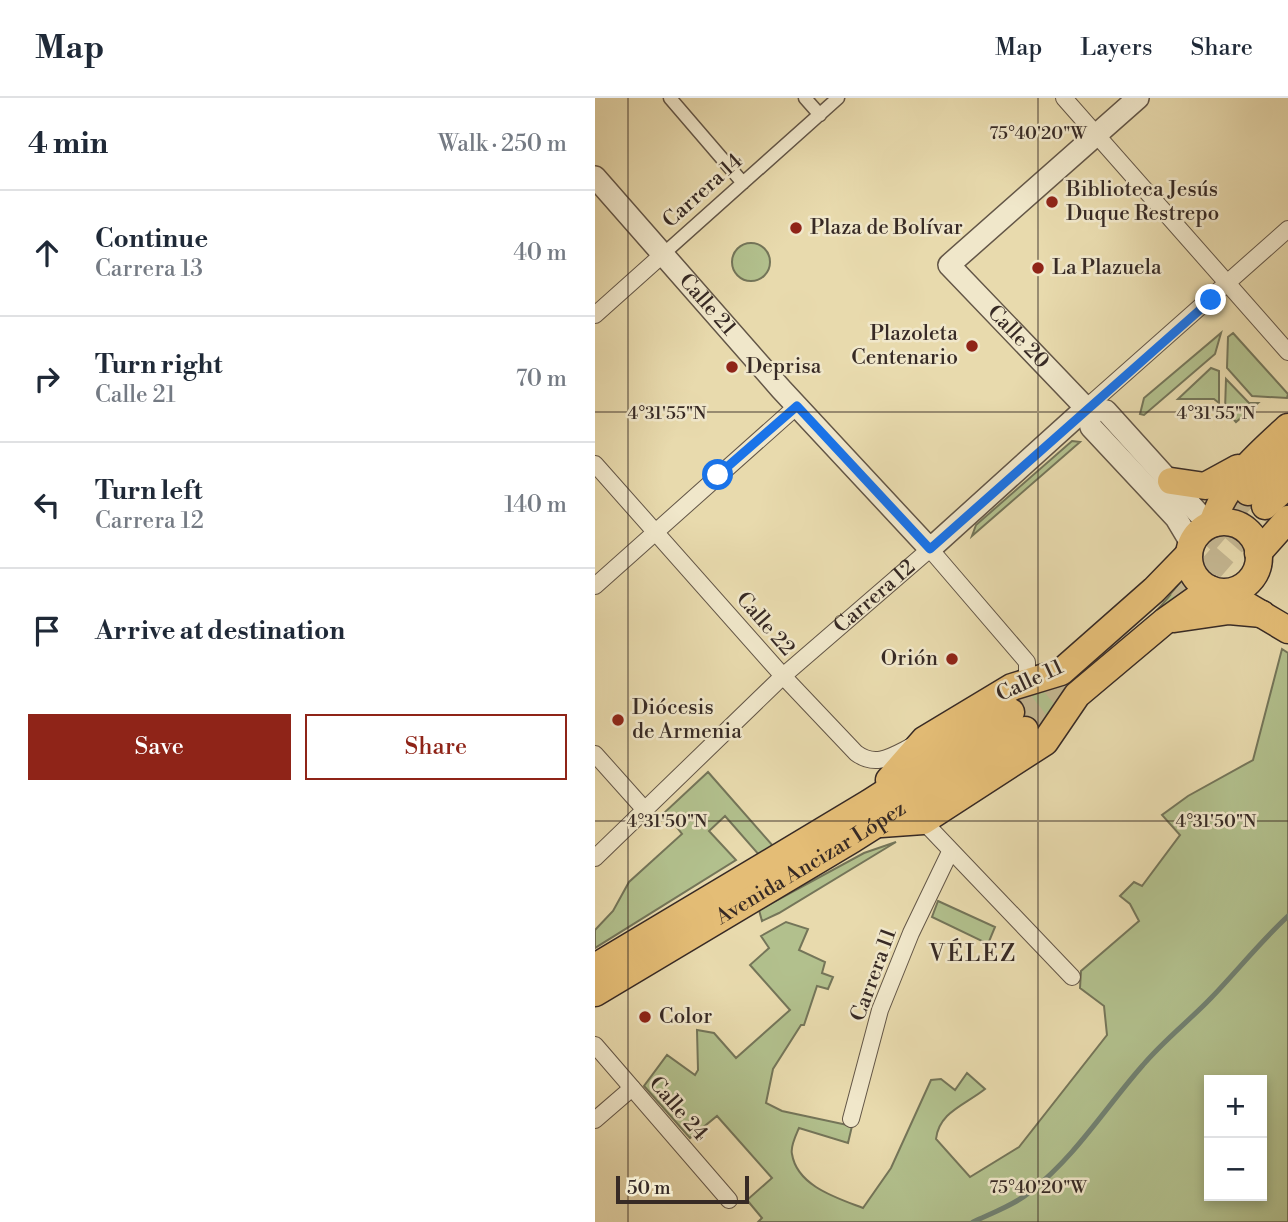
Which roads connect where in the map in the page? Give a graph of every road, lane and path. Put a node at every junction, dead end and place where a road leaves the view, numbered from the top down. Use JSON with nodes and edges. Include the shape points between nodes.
{"nodes":[{"id":1,"x":670,"y":98,"type":"edge"},
{"id":2,"x":805,"y":98,"type":"edge"},
{"id":3,"x":838,"y":98,"type":"edge"},
{"id":4,"x":1064,"y":98,"type":"edge"},
{"id":5,"x":1138,"y":98,"type":"edge"},
{"id":6,"x":820,"y":115,"type":"junction"},
{"id":7,"x":1097,"y":135,"type":"junction"},
{"id":8,"x":595,"y":177,"type":"edge"},
{"id":9,"x":743,"y":183,"type":"junction"},
{"id":10,"x":1288,"y":229,"type":"edge"},
{"id":11,"x":661,"y":256,"type":"junction"},
{"id":12,"x":1229,"y":284,"type":"junction"},
{"id":13,"x":595,"y":315,"type":"edge"},
{"id":14,"x":1288,"y":352,"type":"edge"},
{"id":15,"x":797,"y":406,"type":"junction"},
{"id":16,"x":1086,"y":408,"type":"junction"},
{"id":17,"x":1288,"y":427,"type":"edge"},
{"id":18,"x":1288,"y":455,"type":"edge"},
{"id":19,"x":1251,"y":460,"type":"junction"},
{"id":20,"x":595,"y":464,"type":"edge"},
{"id":21,"x":1171,"y":481,"type":"junction"},
{"id":22,"x":1288,"y":485,"type":"edge"},
{"id":23,"x":1267,"y":506,"type":"edge"},
{"id":24,"x":655,"y":531,"type":"junction"},
{"id":25,"x":1200,"y":537,"type":"junction"},
{"id":26,"x":930,"y":549,"type":"junction"},
{"id":27,"x":1258,"y":558,"type":"junction"},
{"id":28,"x":595,"y":586,"type":"edge"},
{"id":29,"x":1217,"y":590,"type":"junction"},
{"id":30,"x":1262,"y":614,"type":"junction"},
{"id":31,"x":1165,"y":621,"type":"junction"},
{"id":32,"x":1288,"y":629,"type":"edge"},
{"id":33,"x":783,"y":676,"type":"junction"},
{"id":34,"x":1018,"y":685,"type":"junction"},
{"id":35,"x":1018,"y":721,"type":"tunnel mouth"},
{"id":36,"x":924,"y":740,"type":"junction"},
{"id":37,"x":595,"y":754,"type":"edge"},
{"id":38,"x":645,"y":810,"type":"junction"},
{"id":39,"x":872,"y":814,"type":"junction"},
{"id":40,"x":923,"y":821,"type":"junction"},
{"id":41,"x":950,"y":852,"type":"junction"},
{"id":42,"x":595,"y":858,"type":"edge"},
{"id":43,"x":595,"y":967,"type":"edge"},
{"id":44,"x":1072,"y":977,"type":"dead end"},
{"id":45,"x":595,"y":993,"type":"edge"},
{"id":46,"x":595,"y":1045,"type":"edge"},
{"id":47,"x":632,"y":1087,"type":"junction"},
{"id":48,"x":851,"y":1119,"type":"dead end"},
{"id":49,"x":595,"y":1121,"type":"edge"},
{"id":50,"x":729,"y":1200,"type":"dead end"}],
"edges":[{"from":1,"to":9,"type":"street"},
{"from":2,"to":6,"type":"street"},
{"from":3,"to":6,"type":"street","name":"Carrera 14"},
{"from":4,"to":7,"type":"street"},
{"from":5,"to":7,"type":"street"},
{"from":6,"to":9,"type":"street","name":"Carrera 14"},
{"from":7,"to":12,"type":"street"},
{"from":7,"to":16,"type":"street","name":"Calle 20","via":[[949,265]]},
{"from":8,"to":11,"type":"street","name":"Calle 21","via":[[656,244]]},
{"from":9,"to":11,"type":"street","name":"Carrera 14"},
{"from":10,"to":12,"type":"street","name":"Carrera 12"},
{"from":11,"to":13,"type":"street","name":"Carrera 14"},
{"from":11,"to":15,"type":"street","name":"Calle 21"},
{"from":12,"to":14,"type":"street"},
{"from":12,"to":16,"type":"street","name":"Carrera 12"},
{"from":15,"to":24,"type":"street"},
{"from":15,"to":26,"type":"street","name":"Calle 21"},
{"from":16,"to":21,"type":"street","name":"Calle 20","via":[[1106,411]]},
{"from":16,"to":25,"type":"street","name":"Calle 20","via":[[1091,427],[1176,518]]},
{"from":16,"to":26,"type":"street","name":"Carrera 12"},
{"from":17,"to":19,"type":"main road"},
{"from":18,"to":23,"type":"main road"},
{"from":19,"to":21,"type":"main road","via":[[1211,484]]},
{"from":19,"to":25,"type":"main road"},
{"from":20,"to":24,"type":"street","name":"Calle 22"},
{"from":21,"to":25,"type":"street","name":"Calle 20"},
{"from":22,"to":23,"type":"main road"},
{"from":23,"to":27,"type":"main road"},
{"from":24,"to":28,"type":"street"},
{"from":24,"to":33,"type":"street","name":"Calle 22"},
{"from":25,"to":27,"type":"main road","via":[[1238,525],[1252,537]]},
{"from":25,"to":29,"type":"main road","via":[[1196,579]]},
{"from":25,"to":34,"type":"main road","name":"Calle 11","via":[[1154,590],[1061,672]]},
{"from":26,"to":33,"type":"street","name":"Carrera 12"},
{"from":26,"to":34,"type":"street","name":"Calle 21","via":[[1027,662],[1027,676]]},
{"from":27,"to":29,"type":"main road","via":[[1244,585]]},
{"from":27,"to":32,"type":"main road","via":[[1268,601]]},
{"from":29,"to":30,"type":"main road"},
{"from":29,"to":31,"type":"main road"},
{"from":30,"to":31,"type":"main road","via":[[1218,612]]},
{"from":30,"to":32,"type":"main road"},
{"from":31,"to":40,"type":"main road","via":[[1077,695],[1045,742]]},
{"from":33,"to":36,"type":"street","name":"Calle 22","via":[[867,762],[879,762]]},
{"from":33,"to":38,"type":"street","name":"Carrera 12"},
{"from":34,"to":36,"type":"main road","name":"Calle 11"},
{"from":35,"to":39,"type":"main road","name":"Avenida Ancizar López"},
{"from":36,"to":39,"type":"main road","name":"Calle 11"},
{"from":37,"to":38,"type":"street"},
{"from":38,"to":42,"type":"street","name":"Carrera 12"},
{"from":39,"to":40,"type":"main road"},
{"from":39,"to":43,"type":"main road","name":"Avenida Ancizar López"},
{"from":39,"to":45,"type":"main road","name":"Avenida Ancizar López"},
{"from":40,"to":41,"type":"street"},
{"from":41,"to":44,"type":"street"},
{"from":41,"to":48,"type":"street","name":"Carrera 11","via":[[880,1010]]},
{"from":46,"to":47,"type":"street","name":"Calle 24"},
{"from":47,"to":49,"type":"street"},
{"from":47,"to":50,"type":"street","name":"Calle 24"}]}
